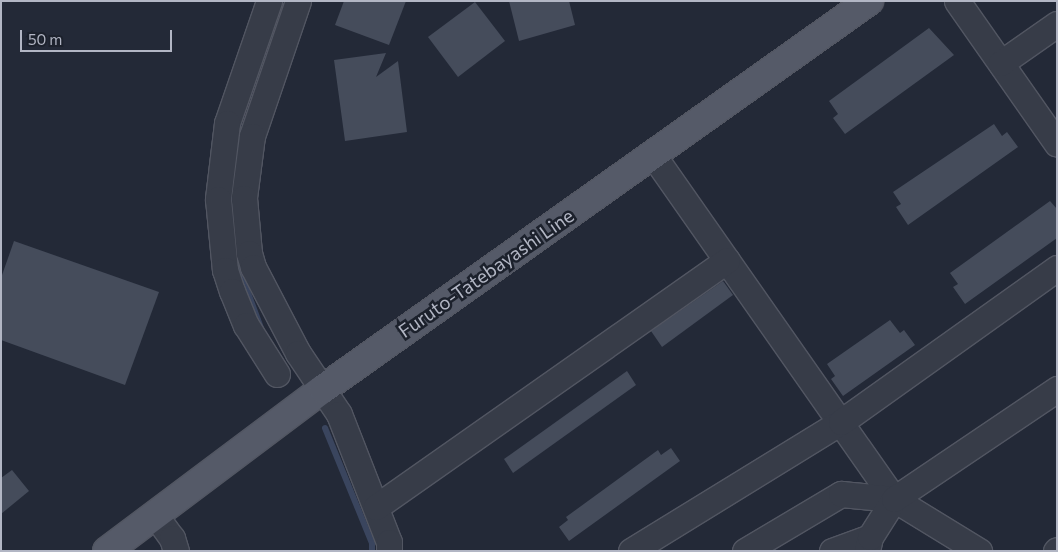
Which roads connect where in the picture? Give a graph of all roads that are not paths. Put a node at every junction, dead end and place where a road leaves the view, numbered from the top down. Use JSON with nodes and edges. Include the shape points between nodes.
{"nodes":[{"id":1,"x":269,"y":1,"type":"edge"},
{"id":2,"x":298,"y":1,"type":"edge"},
{"id":3,"x":869,"y":1,"type":"edge"},
{"id":4,"x":957,"y":1,"type":"edge"},
{"id":5,"x":1057,"y":24,"type":"edge"},
{"id":6,"x":1001,"y":64,"type":"junction"},
{"id":7,"x":1057,"y":144,"type":"edge"},
{"id":8,"x":653,"y":155,"type":"junction"},
{"id":9,"x":727,"y":260,"type":"junction"},
{"id":10,"x":1057,"y":268,"type":"edge"},
{"id":11,"x":277,"y":374,"type":"dead end"},
{"id":12,"x":323,"y":388,"type":"junction"},
{"id":13,"x":1057,"y":389,"type":"edge"},
{"id":14,"x":841,"y":422,"type":"junction"},
{"id":15,"x":894,"y":500,"type":"junction"},
{"id":16,"x":376,"y":508,"type":"junction"},
{"id":17,"x":155,"y":515,"type":"junction"},
{"id":18,"x":868,"y":544,"type":"edge"},
{"id":19,"x":636,"y":550,"type":"edge"},
{"id":20,"x":107,"y":551,"type":"edge"},
{"id":21,"x":176,"y":551,"type":"edge"},
{"id":22,"x":389,"y":551,"type":"edge"},
{"id":23,"x":745,"y":551,"type":"edge"},
{"id":24,"x":832,"y":551,"type":"edge"},
{"id":25,"x":979,"y":551,"type":"edge"}],
"edges":[{"from":1,"to":11,"type":"street","via":[[227,123],[218,199],[225,270],[232,292],[246,325]]},
{"from":2,"to":12,"type":"street","via":[[254,126],[244,213],[253,267],[298,353]]},
{"from":3,"to":8,"type":"main road","name":"Furuto-Tatebayashi Line"},
{"from":4,"to":6,"type":"street"},
{"from":5,"to":6,"type":"street"},
{"from":6,"to":7,"type":"street"},
{"from":8,"to":9,"type":"street"},
{"from":8,"to":12,"type":"main road","name":"Furuto-Tatebayashi Line"},
{"from":9,"to":14,"type":"street"},
{"from":9,"to":16,"type":"street"},
{"from":10,"to":14,"type":"street"},
{"from":12,"to":16,"type":"street","via":[[339,414]]},
{"from":12,"to":17,"type":"main road","name":"Furuto-Tatebayashi Line"},
{"from":13,"to":15,"type":"street"},
{"from":14,"to":15,"type":"street"},
{"from":14,"to":19,"type":"street"},
{"from":15,"to":18,"type":"street"},
{"from":15,"to":23,"type":"street","via":[[842,494]]},
{"from":15,"to":25,"type":"street"},
{"from":16,"to":22,"type":"street","via":[[389,542]]},
{"from":17,"to":20,"type":"main road","name":"Furuto-Tatebayashi Line"},
{"from":17,"to":21,"type":"street","via":[[172,538]]},
{"from":18,"to":24,"type":"street"}]}
